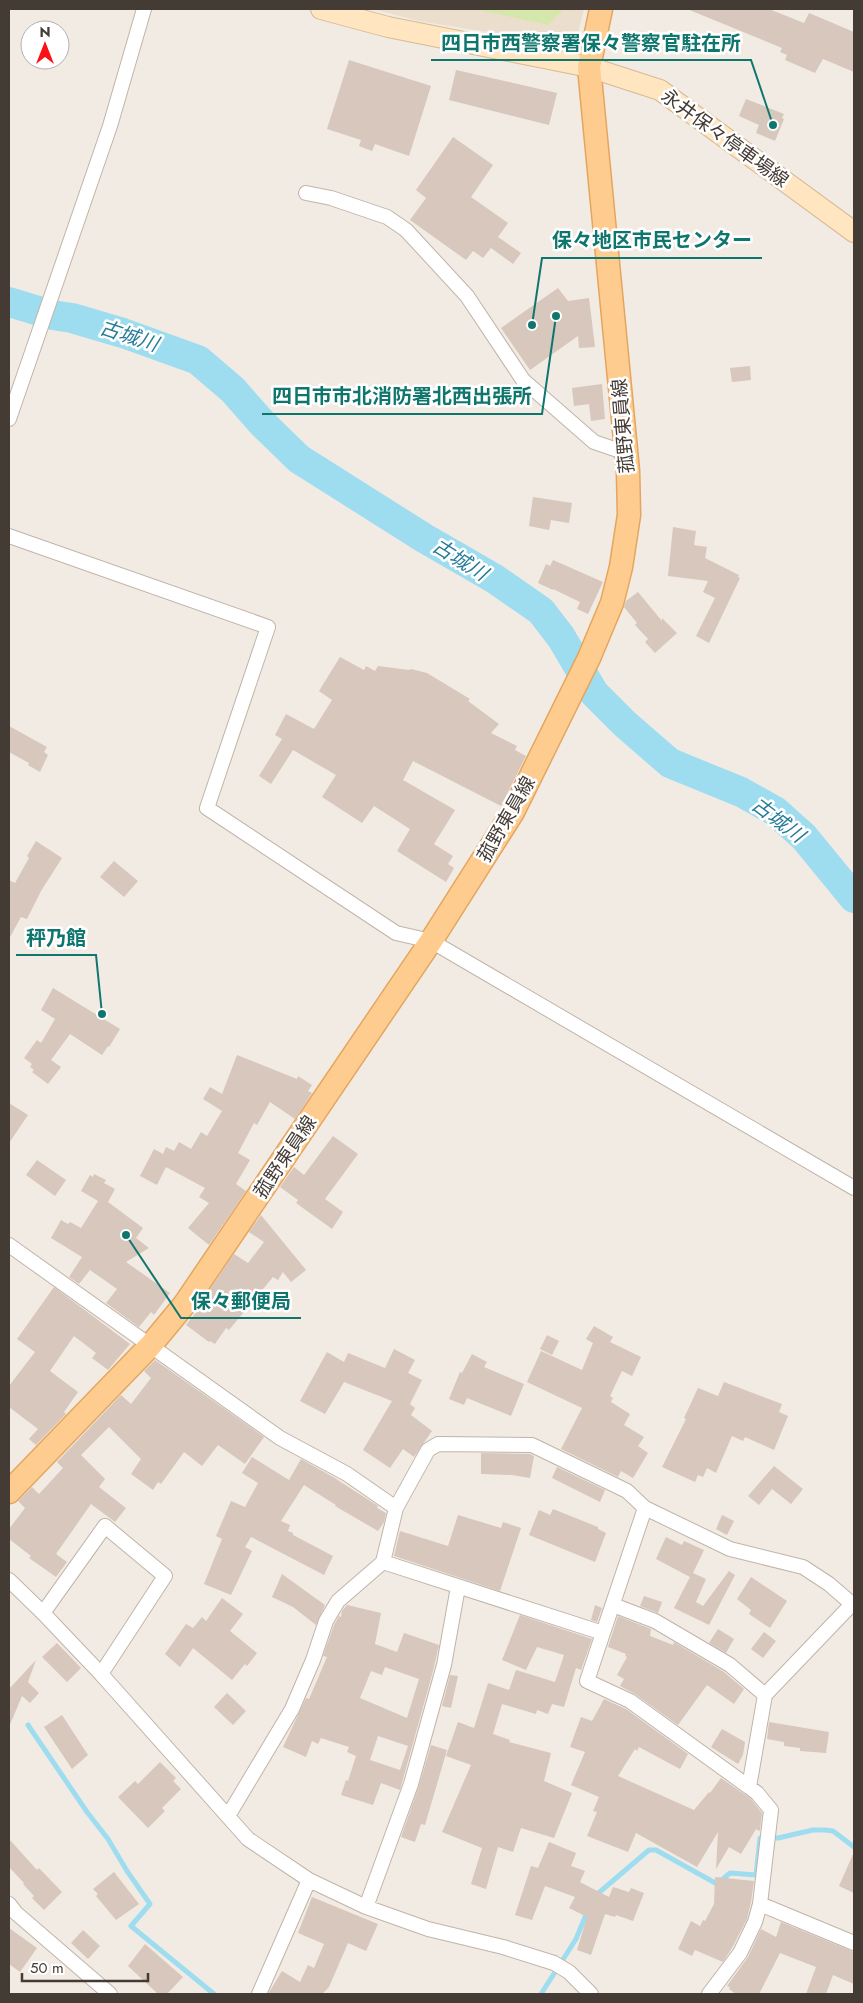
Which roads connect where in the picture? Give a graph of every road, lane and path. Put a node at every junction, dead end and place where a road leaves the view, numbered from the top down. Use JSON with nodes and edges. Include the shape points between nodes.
{"nodes":[{"id":1,"x":144,"y":9,"type":"edge"},
{"id":2,"x":321,"y":9,"type":"edge"},
{"id":3,"x":601,"y":9,"type":"edge"},
{"id":4,"x":589,"y":67,"type":"junction"},
{"id":5,"x":306,"y":194,"type":"dead end"},
{"id":6,"x":854,"y":232,"type":"edge"},
{"id":7,"x":9,"y":419,"type":"edge"},
{"id":8,"x":626,"y":453,"type":"junction"},
{"id":9,"x":9,"y":536,"type":"edge"},
{"id":10,"x":431,"y":941,"type":"junction"},
{"id":11,"x":854,"y":1188,"type":"edge"},
{"id":12,"x":9,"y":1245,"type":"edge"},
{"id":13,"x":150,"y":1346,"type":"junction"},
{"id":14,"x":9,"y":1492,"type":"edge"},
{"id":15,"x":396,"y":1508,"type":"junction"},
{"id":16,"x":645,"y":1508,"type":"junction"},
{"id":17,"x":383,"y":1562,"type":"junction"},
{"id":18,"x":9,"y":1580,"type":"edge"},
{"id":19,"x":458,"y":1587,"type":"junction"},
{"id":20,"x":853,"y":1603,"type":"edge"},
{"id":21,"x":613,"y":1605,"type":"junction"},
{"id":22,"x":43,"y":1613,"type":"junction"},
{"id":23,"x":604,"y":1633,"type":"junction"},
{"id":24,"x":101,"y":1674,"type":"junction"},
{"id":25,"x":765,"y":1694,"type":"junction"},
{"id":26,"x":749,"y":1786,"type":"junction"},
{"id":27,"x":228,"y":1816,"type":"junction"},
{"id":28,"x":309,"y":1880,"type":"junction"},
{"id":29,"x":9,"y":1904,"type":"edge"},
{"id":30,"x":760,"y":1904,"type":"junction"},
{"id":31,"x":366,"y":1907,"type":"junction"},
{"id":32,"x":854,"y":1943,"type":"edge"},
{"id":33,"x":110,"y":1994,"type":"edge"},
{"id":34,"x":259,"y":1994,"type":"edge"},
{"id":35,"x":591,"y":1994,"type":"edge"},
{"id":36,"x":709,"y":1994,"type":"edge"}],
"edges":[{"from":1,"to":7,"type":"street","via":[[110,126]]},
{"from":2,"to":4,"type":"main road","name":"永井保々停車場線","via":[[388,27]]},
{"from":3,"to":4,"type":"main road","name":"菰野東員線"},
{"from":4,"to":6,"type":"main road","name":"永井保々停車場線","via":[[660,90]]},
{"from":4,"to":8,"type":"main road","name":"菰野東員線"},
{"from":5,"to":8,"type":"street","via":[[330,198],[387,217],[406,230],[467,296],[524,380],[594,442]]},
{"from":8,"to":10,"type":"main road","name":"菰野東員線","via":[[629,515],[612,603],[589,658],[513,812]]},
{"from":9,"to":10,"type":"street","via":[[268,627],[207,808],[396,933]]},
{"from":10,"to":11,"type":"street"},
{"from":10,"to":13,"type":"main road","name":"菰野東員線","via":[[184,1306]]},
{"from":12,"to":13,"type":"street"},
{"from":13,"to":14,"type":"main road","name":"菰野東員線"},
{"from":13,"to":15,"type":"street","via":[[280,1438],[347,1474]]},
{"from":15,"to":16,"type":"street","via":[[428,1450],[438,1444],[532,1444],[627,1491]]},
{"from":15,"to":17,"type":"street"},
{"from":16,"to":20,"type":"street","via":[[730,1549],[803,1567]]},
{"from":16,"to":21,"type":"street"},
{"from":17,"to":19,"type":"street"},
{"from":17,"to":27,"type":"street","via":[[338,1601],[326,1621],[292,1709]]},
{"from":18,"to":22,"type":"street"},
{"from":19,"to":23,"type":"street"},
{"from":19,"to":31,"type":"street","via":[[444,1664],[411,1784]]},
{"from":20,"to":25,"type":"street"},
{"from":21,"to":23,"type":"street"},
{"from":21,"to":25,"type":"street","via":[[655,1621],[730,1665]]},
{"from":22,"to":24,"type":"street"},
{"from":22,"to":24,"type":"street","via":[[105,1526],[165,1576]]},
{"from":23,"to":26,"type":"street","via":[[587,1680],[630,1701]]},
{"from":24,"to":27,"type":"street"},
{"from":25,"to":26,"type":"street"},
{"from":26,"to":30,"type":"street","via":[[771,1810]]},
{"from":27,"to":28,"type":"street","via":[[248,1839]]},
{"from":28,"to":31,"type":"street"},
{"from":28,"to":34,"type":"street"},
{"from":29,"to":33,"type":"street"},
{"from":30,"to":32,"type":"street"},
{"from":30,"to":36,"type":"street","via":[[740,1953]]},
{"from":31,"to":35,"type":"street","via":[[428,1929],[502,1946],[554,1963],[569,1972]]}]}
